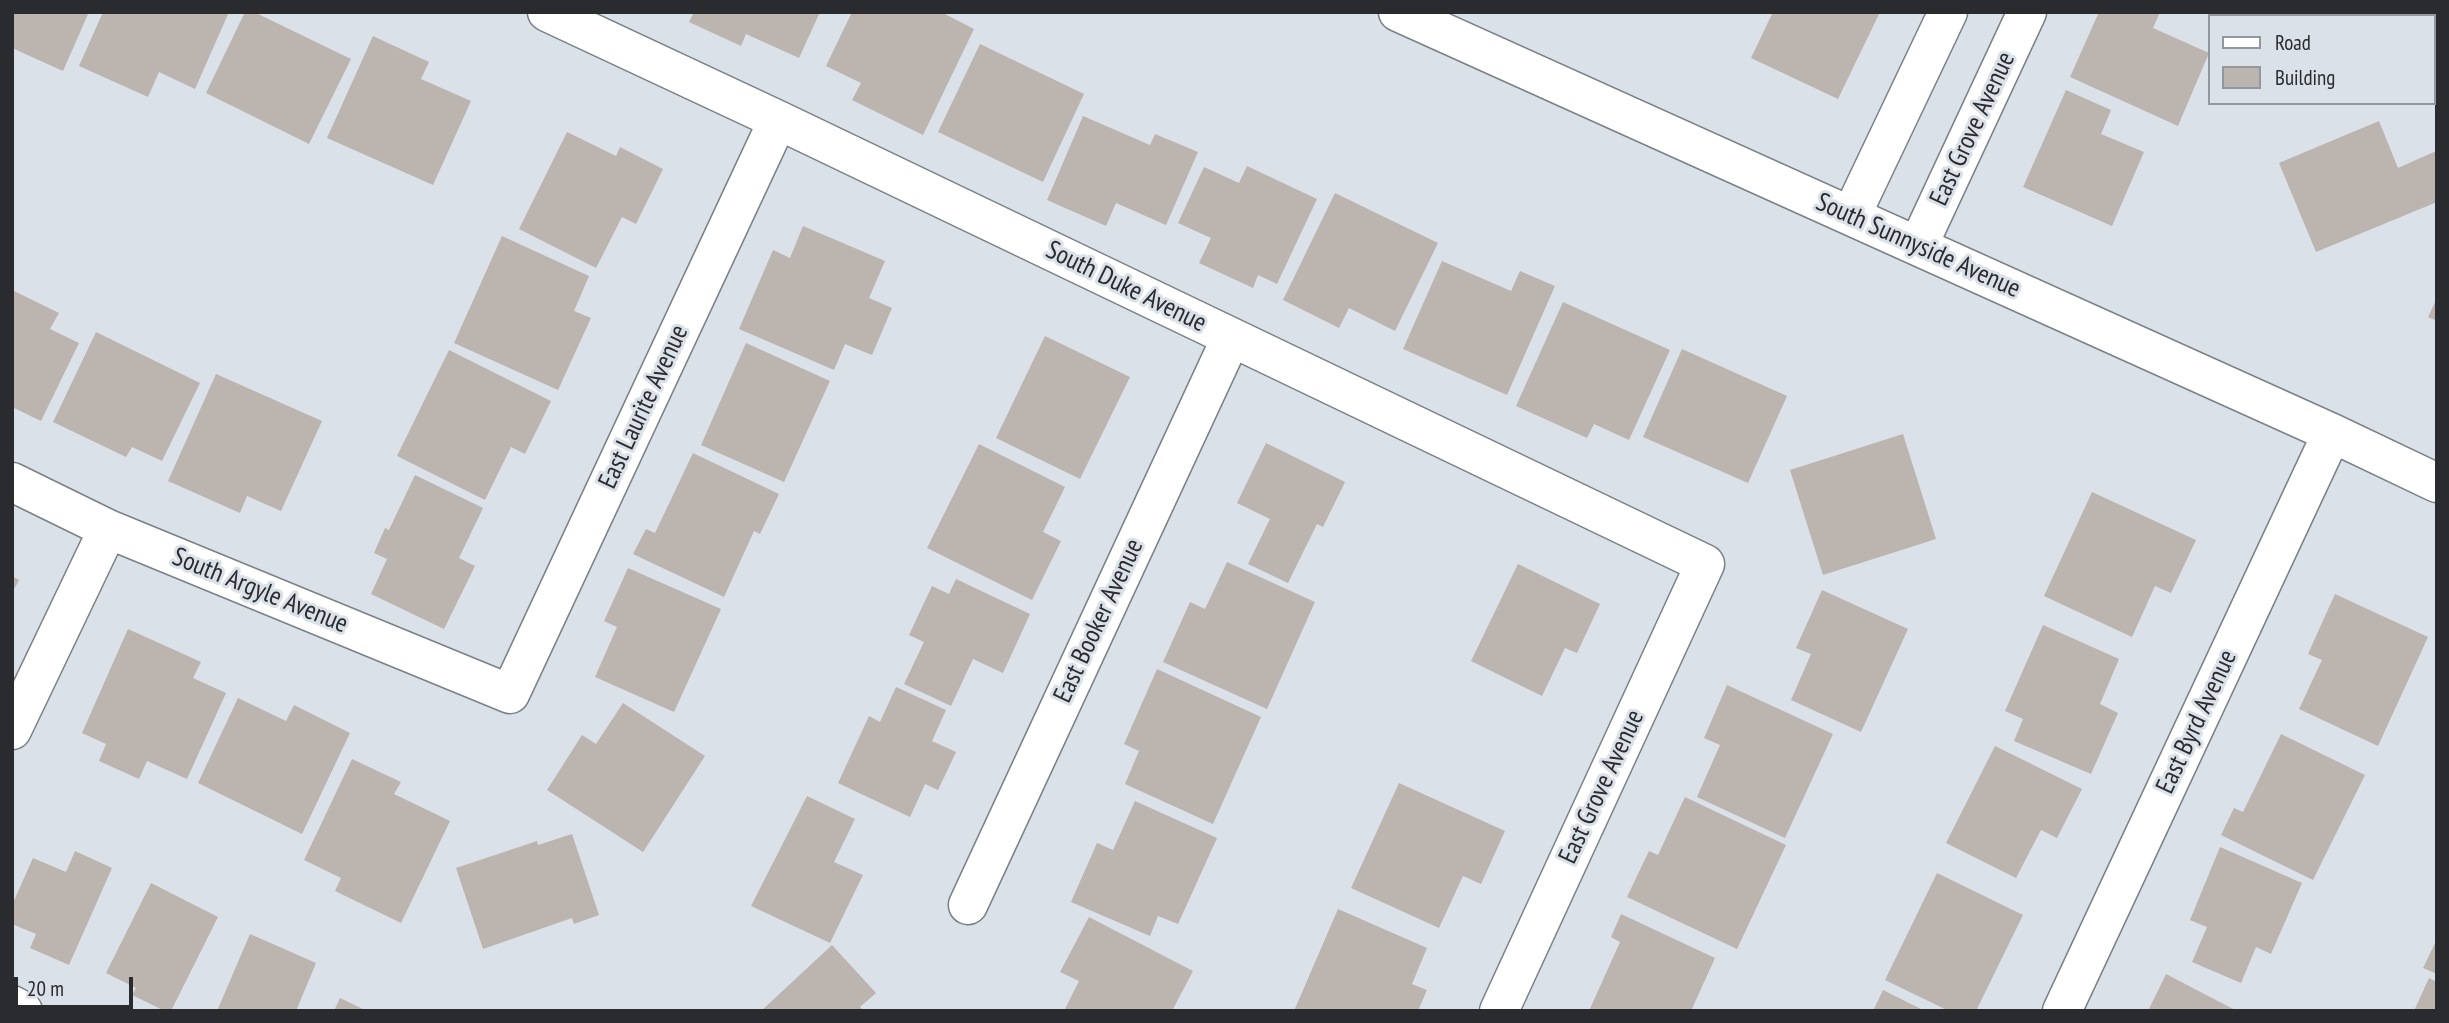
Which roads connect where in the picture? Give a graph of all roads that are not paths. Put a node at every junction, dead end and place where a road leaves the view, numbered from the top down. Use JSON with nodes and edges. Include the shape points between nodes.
{"nodes":[{"id":1,"x":547,"y":12,"type":"edge"},
{"id":2,"x":1398,"y":12,"type":"edge"},
{"id":3,"x":1948,"y":12,"type":"edge"},
{"id":4,"x":2027,"y":12,"type":"edge"},
{"id":5,"x":778,"y":120,"type":"junction"},
{"id":6,"x":1851,"y":216,"type":"junction"},
{"id":7,"x":1918,"y":246,"type":"junction"},
{"id":8,"x":1231,"y":338,"type":"junction"},
{"id":9,"x":2332,"y":433,"type":"junction"},
{"id":10,"x":12,"y":482,"type":"edge"},
{"id":11,"x":2437,"y":483,"type":"edge"},
{"id":12,"x":108,"y":529,"type":"junction"},
{"id":13,"x":1705,"y":564,"type":"joint"},
{"id":14,"x":510,"y":694,"type":"joint"},
{"id":15,"x":12,"y":730,"type":"edge"},
{"id":16,"x":968,"y":905,"type":"dead end"},
{"id":17,"x":12,"y":1005,"type":"edge"},
{"id":18,"x":23,"y":1011,"type":"edge"},
{"id":19,"x":1499,"y":1011,"type":"edge"},
{"id":20,"x":2062,"y":1011,"type":"edge"}],
"edges":[{"from":1,"to":5,"type":"street","name":"South Duke Avenue"},
{"from":2,"to":6,"type":"street","name":"South Sunnyside Avenue"},
{"from":3,"to":6,"type":"street"},
{"from":4,"to":7,"type":"street","name":"East Grove Avenue"},
{"from":5,"to":8,"type":"street","name":"South Duke Avenue"},
{"from":5,"to":14,"type":"street","name":"East Laurite Avenue"},
{"from":6,"to":7,"type":"street","name":"South Sunnyside Avenue"},
{"from":7,"to":9,"type":"street","name":"South Sunnyside Avenue"},
{"from":8,"to":13,"type":"street","name":"South Duke Avenue"},
{"from":8,"to":16,"type":"street","name":"East Booker Avenue"},
{"from":9,"to":11,"type":"street","name":"South Sunnyside Avenue"},
{"from":9,"to":20,"type":"street","name":"East Byrd Avenue"},
{"from":10,"to":12,"type":"street","name":"South Argyle Avenue"},
{"from":12,"to":14,"type":"street","name":"South Argyle Avenue"},
{"from":12,"to":15,"type":"street"},
{"from":13,"to":19,"type":"street","name":"East Grove Avenue"},
{"from":17,"to":18,"type":"street"}]}
